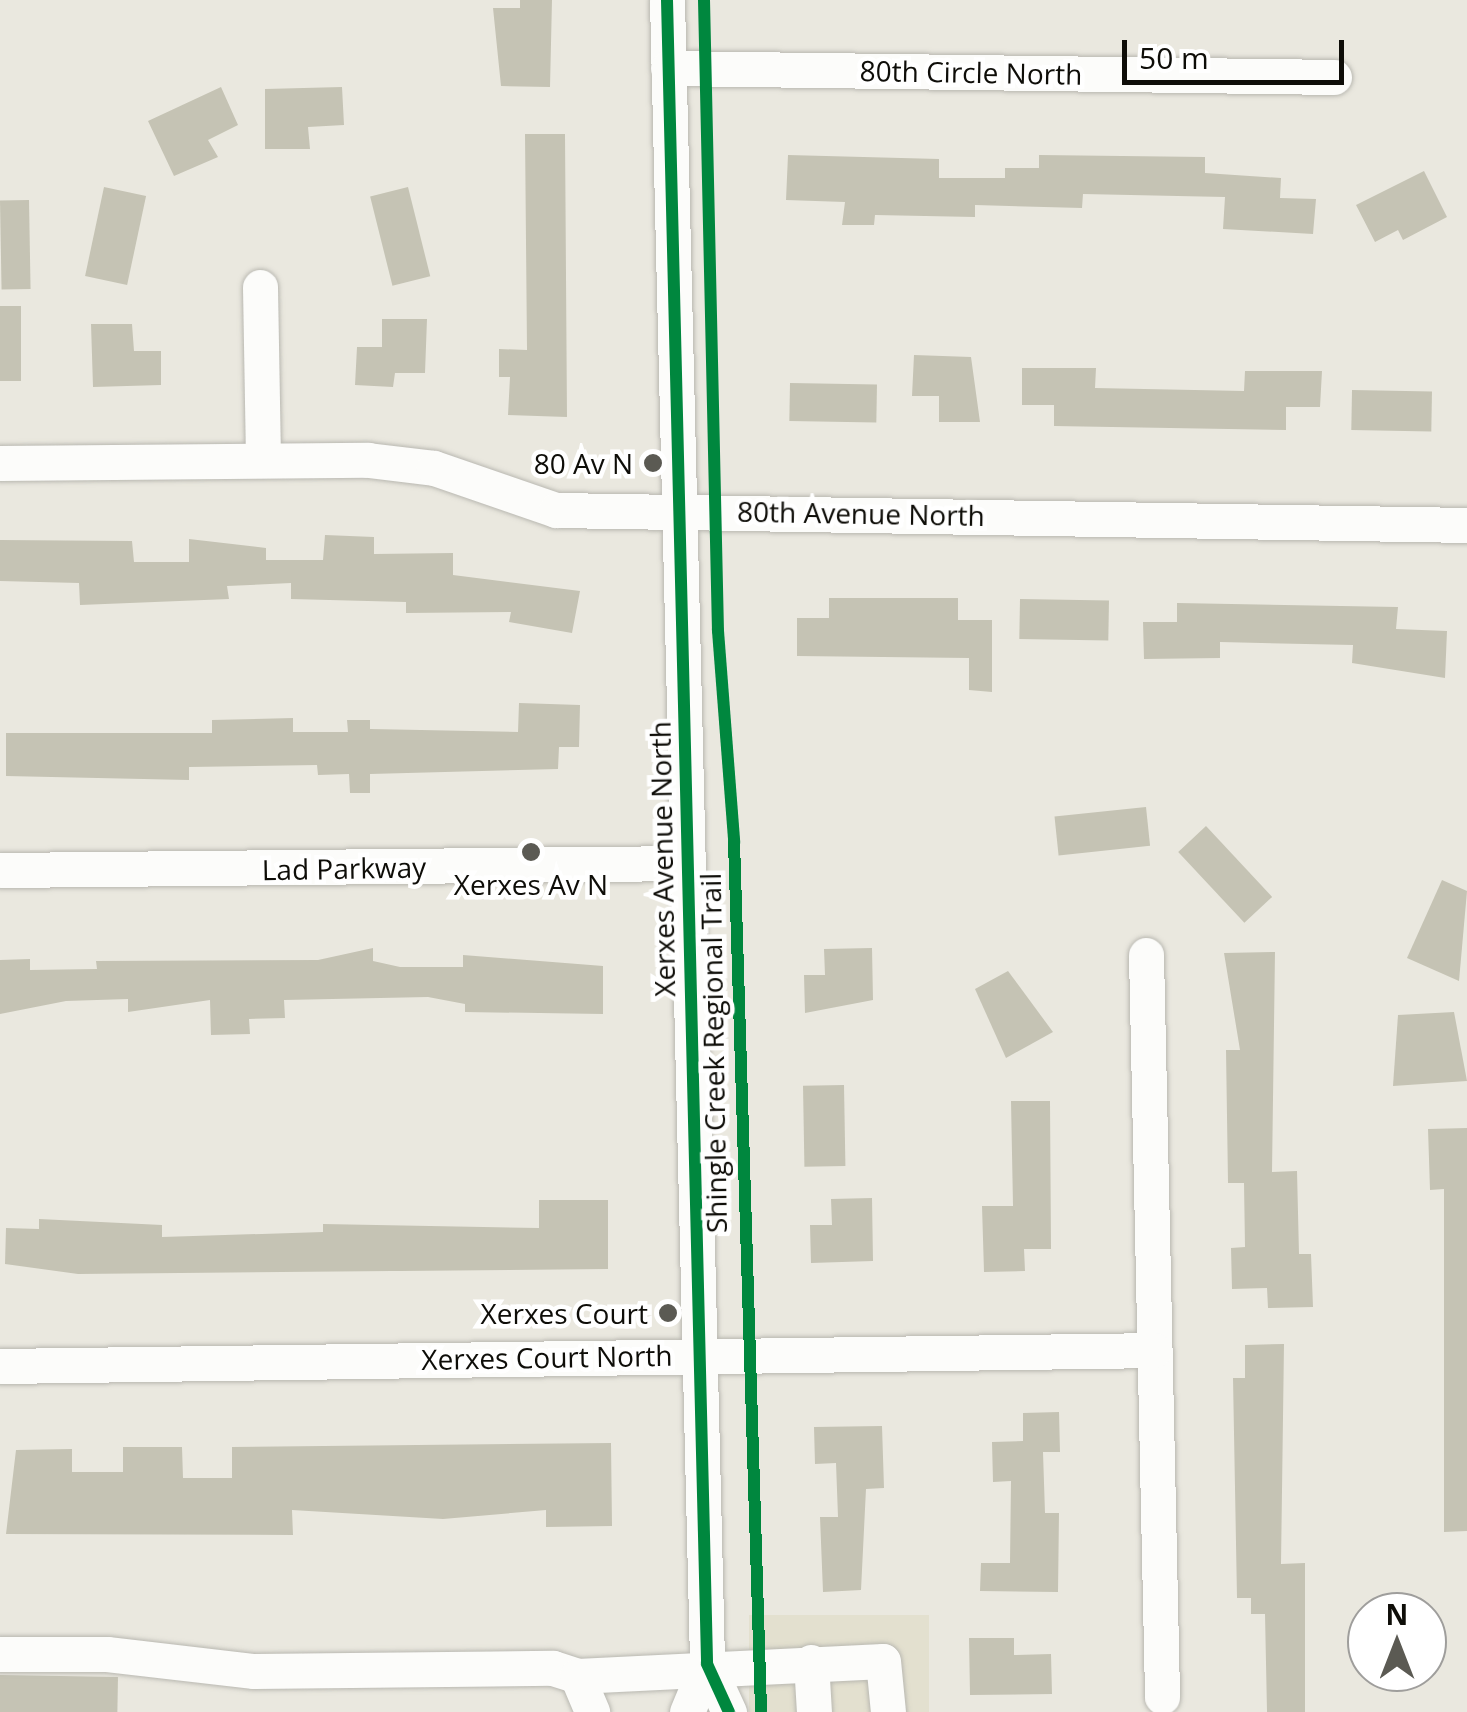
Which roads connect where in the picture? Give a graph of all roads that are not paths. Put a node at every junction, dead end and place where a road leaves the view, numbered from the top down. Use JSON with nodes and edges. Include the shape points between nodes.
{"nodes":[{"id":1,"x":666,"y":0,"type":"edge"},
{"id":2,"x":668,"y":68,"type":"junction"},
{"id":3,"x":1334,"y":77,"type":"dead end"},
{"id":4,"x":260,"y":288,"type":"dead end"},
{"id":5,"x":262,"y":460,"type":"junction"},
{"id":6,"x":0,"y":463,"type":"edge"},
{"id":7,"x":679,"y":509,"type":"junction"},
{"id":8,"x":1467,"y":525,"type":"edge"},
{"id":9,"x":688,"y":864,"type":"junction"},
{"id":10,"x":0,"y":870,"type":"edge"},
{"id":11,"x":1146,"y":955,"type":"dead end"},
{"id":12,"x":1154,"y":1350,"type":"junction"},
{"id":13,"x":699,"y":1354,"type":"junction"},
{"id":14,"x":0,"y":1366,"type":"edge"},
{"id":15,"x":0,"y":1654,"type":"edge"},
{"id":16,"x":812,"y":1662,"type":"junction"},
{"id":17,"x":707,"y":1664,"type":"junction"},
{"id":18,"x":577,"y":1676,"type":"junction"},
{"id":19,"x":1162,"y":1696,"type":"dead end"},
{"id":20,"x":592,"y":1712,"type":"edge"},
{"id":21,"x":687,"y":1712,"type":"edge"},
{"id":22,"x":729,"y":1712,"type":"edge"},
{"id":23,"x":814,"y":1712,"type":"edge"},
{"id":24,"x":888,"y":1712,"type":"edge"}],
"edges":[{"from":1,"to":2,"type":"street","name":"Xerxes Avenue North"},
{"from":2,"to":3,"type":"street","name":"80th Circle North"},
{"from":2,"to":7,"type":"street","name":"Xerxes Avenue North"},
{"from":4,"to":5,"type":"street"},
{"from":5,"to":6,"type":"street","name":"80th Avenue North"},
{"from":5,"to":7,"type":"street","name":"80th Avenue North","via":[[434,468],[556,510]]},
{"from":7,"to":8,"type":"street","name":"80th Avenue North"},
{"from":7,"to":9,"type":"street","name":"Xerxes Avenue North"},
{"from":9,"to":10,"type":"street","name":"Lad Parkway"},
{"from":9,"to":13,"type":"street","name":"Xerxes Avenue North"},
{"from":11,"to":12,"type":"street"},
{"from":12,"to":13,"type":"street","name":"Xerxes Court North"},
{"from":12,"to":19,"type":"street"},
{"from":13,"to":14,"type":"street","name":"Xerxes Court North"},
{"from":13,"to":17,"type":"street","name":"Xerxes Avenue North"},
{"from":15,"to":18,"type":"street","via":[[108,1654],[254,1671],[553,1668]]},
{"from":16,"to":17,"type":"street"},
{"from":16,"to":23,"type":"street"},
{"from":16,"to":24,"type":"street","via":[[883,1661]]},
{"from":17,"to":18,"type":"street"},
{"from":17,"to":21,"type":"street","name":"Xerxes Avenue North"},
{"from":17,"to":22,"type":"street","name":"Xerxes Avenue North"},
{"from":18,"to":20,"type":"street"}]}
